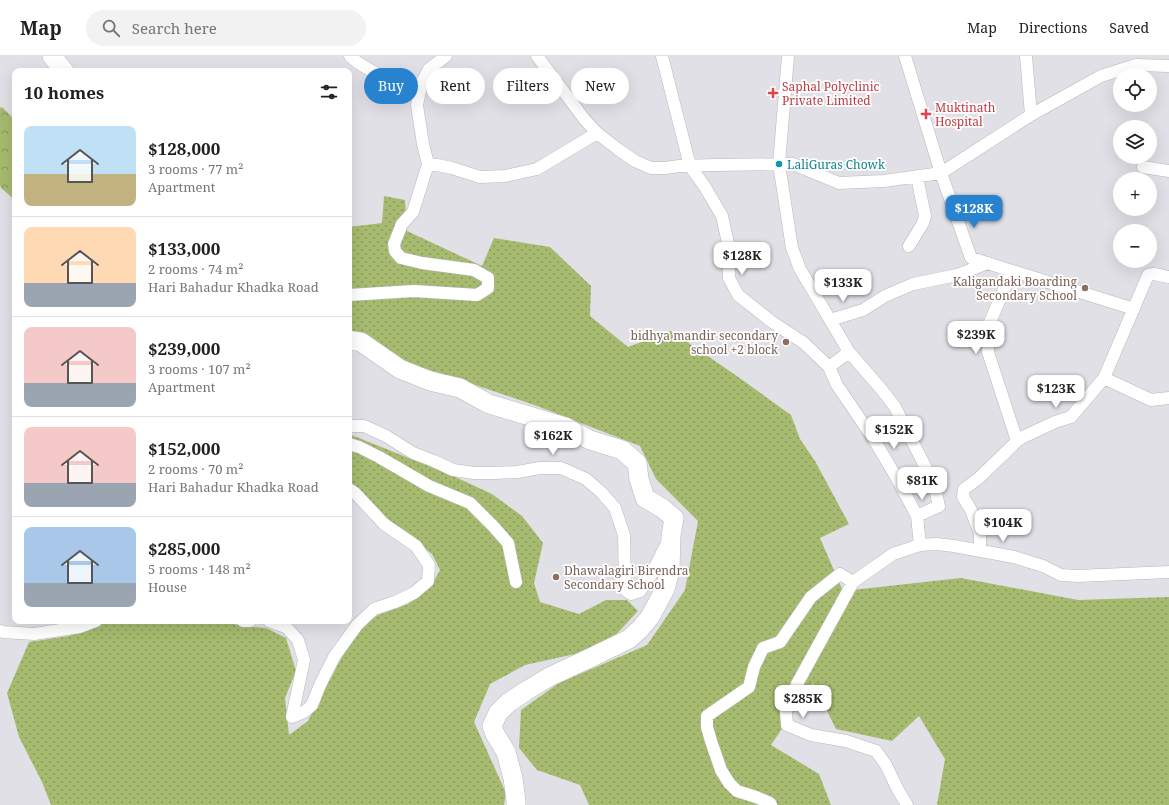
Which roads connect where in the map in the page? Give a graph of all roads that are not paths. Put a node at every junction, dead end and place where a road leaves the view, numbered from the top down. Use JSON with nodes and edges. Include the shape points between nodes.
{"nodes":[{"id":1,"x":52,"y":56,"type":"edge"},
{"id":2,"x":350,"y":56,"type":"edge"},
{"id":3,"x":446,"y":56,"type":"edge"},
{"id":4,"x":537,"y":56,"type":"edge"},
{"id":5,"x":662,"y":56,"type":"edge"},
{"id":6,"x":788,"y":56,"type":"edge"},
{"id":7,"x":905,"y":56,"type":"edge"},
{"id":8,"x":1026,"y":56,"type":"edge"},
{"id":9,"x":1169,"y":66,"type":"edge"},
{"id":10,"x":62,"y":68,"type":"edge"},
{"id":11,"x":420,"y":89,"type":"junction"},
{"id":12,"x":1031,"y":115,"type":"junction"},
{"id":13,"x":597,"y":132,"type":"junction"},
{"id":14,"x":428,"y":164,"type":"junction"},
{"id":15,"x":779,"y":164,"type":"junction"},
{"id":16,"x":690,"y":166,"type":"junction"},
{"id":17,"x":1143,"y":167,"type":"dead end"},
{"id":18,"x":1169,"y":171,"type":"edge"},
{"id":19,"x":941,"y":173,"type":"junction"},
{"id":20,"x":917,"y":177,"type":"junction"},
{"id":21,"x":909,"y":246,"type":"dead end"},
{"id":22,"x":988,"y":263,"type":"junction"},
{"id":23,"x":1012,"y":271,"type":"junction"},
{"id":24,"x":1169,"y":277,"type":"edge"},
{"id":25,"x":352,"y":295,"type":"edge"},
{"id":26,"x":1134,"y":309,"type":"junction"},
{"id":27,"x":830,"y":320,"type":"junction"},
{"id":28,"x":352,"y":340,"type":"edge"},
{"id":29,"x":849,"y":352,"type":"junction"},
{"id":30,"x":829,"y":367,"type":"junction"},
{"id":31,"x":1104,"y":378,"type":"junction"},
{"id":32,"x":1169,"y":398,"type":"edge"},
{"id":33,"x":352,"y":426,"type":"edge"},
{"id":34,"x":1017,"y":441,"type":"junction"},
{"id":35,"x":352,"y":445,"type":"edge"},
{"id":36,"x":352,"y":492,"type":"edge"},
{"id":37,"x":917,"y":516,"type":"junction"},
{"id":38,"x":671,"y":536,"type":"junction"},
{"id":39,"x":920,"y":545,"type":"junction"},
{"id":40,"x":980,"y":551,"type":"junction"},
{"id":41,"x":1169,"y":572,"type":"edge"},
{"id":42,"x":516,"y":582,"type":"dead end"},
{"id":43,"x":853,"y":582,"type":"junction"},
{"id":44,"x":89,"y":624,"type":"edge"},
{"id":45,"x":278,"y":624,"type":"edge"},
{"id":46,"x":0,"y":631,"type":"edge"},
{"id":47,"x":516,"y":805,"type":"edge"},
{"id":48,"x":771,"y":805,"type":"edge"},
{"id":49,"x":907,"y":805,"type":"edge"}],
"edges":[{"from":1,"to":10,"type":"main road"},
{"from":2,"to":11,"type":"street","via":[[360,64],[400,84]]},
{"from":3,"to":11,"type":"street","via":[[429,69]]},
{"from":4,"to":13,"type":"street"},
{"from":5,"to":16,"type":"street"},
{"from":6,"to":15,"type":"street"},
{"from":7,"to":19,"type":"street"},
{"from":8,"to":12,"type":"street"},
{"from":9,"to":12,"type":"street","via":[[1136,65],[1101,76]]},
{"from":11,"to":14,"type":"street","via":[[417,105]]},
{"from":12,"to":19,"type":"street"},
{"from":13,"to":14,"type":"street","via":[[536,169],[505,176],[480,177]]},
{"from":13,"to":16,"type":"street","via":[[635,161],[651,168]]},
{"from":14,"to":25,"type":"street","via":[[413,212],[402,224],[394,244],[396,251],[402,258],[422,263],[474,270],[488,278],[488,288],[476,296],[414,291]]},
{"from":15,"to":16,"type":"street"},
{"from":15,"to":20,"type":"street","via":[[794,164],[839,183]]},
{"from":15,"to":27,"type":"street","via":[[792,248],[800,269]]},
{"from":16,"to":30,"type":"street","via":[[722,216],[728,243],[729,278],[738,295],[804,343]]},
{"from":17,"to":18,"type":"street"},
{"from":19,"to":20,"type":"street"},
{"from":19,"to":22,"type":"street","via":[[971,258]]},
{"from":20,"to":21,"type":"street","via":[[925,216]]},
{"from":22,"to":23,"type":"street"},
{"from":22,"to":27,"type":"street","via":[[957,275],[913,284],[863,310]]},
{"from":23,"to":26,"type":"street"},
{"from":23,"to":34,"type":"street","via":[[990,322],[988,352]]},
{"from":24,"to":26,"type":"street","via":[[1148,275]]},
{"from":26,"to":31,"type":"street"},
{"from":27,"to":29,"type":"street"},
{"from":28,"to":38,"type":"main road","via":[[361,342],[400,368],[430,381],[460,388],[489,404],[566,427],[590,440],[622,450],[637,463],[645,498],[674,518]]},
{"from":29,"to":30,"type":"street"},
{"from":29,"to":37,"type":"street","via":[[895,407],[934,484],[939,506]]},
{"from":30,"to":37,"type":"street","via":[[837,385],[873,438]]},
{"from":31,"to":32,"type":"street","via":[[1151,400]]},
{"from":31,"to":34,"type":"street","via":[[1071,417]]},
{"from":33,"to":38,"type":"street","via":[[364,426],[413,453],[453,470],[494,474],[561,468],[586,478],[615,508],[624,535],[625,590],[631,594],[640,591]]},
{"from":34,"to":40,"type":"street","via":[[964,489],[963,497],[980,534]]},
{"from":35,"to":42,"type":"street","via":[[380,457],[429,486],[470,503],[508,543]]},
{"from":36,"to":45,"type":"street","via":[[384,524],[416,546],[429,565],[428,581],[414,593],[374,609],[357,625],[334,657],[312,705],[292,717],[304,660],[298,640],[286,627]]},
{"from":37,"to":39,"type":"street"},
{"from":38,"to":47,"type":"main road","via":[[670,570],[665,589],[640,630],[629,639],[549,677],[508,703],[498,714],[492,726],[506,752],[514,778]]},
{"from":39,"to":40,"type":"street","via":[[936,544]]},
{"from":39,"to":43,"type":"street","via":[[893,554]]},
{"from":40,"to":41,"type":"street","via":[[1014,557],[1061,574],[1078,576]]},
{"from":43,"to":48,"type":"street","via":[[840,574],[811,597],[780,642],[763,648],[749,687],[707,716],[711,741],[721,770],[729,782],[737,791],[756,796]]},
{"from":43,"to":49,"type":"street","via":[[797,684],[786,712],[787,725],[810,735],[846,741],[876,751]]},
{"from":44,"to":46,"type":"street","via":[[80,628],[34,634]]}]}
